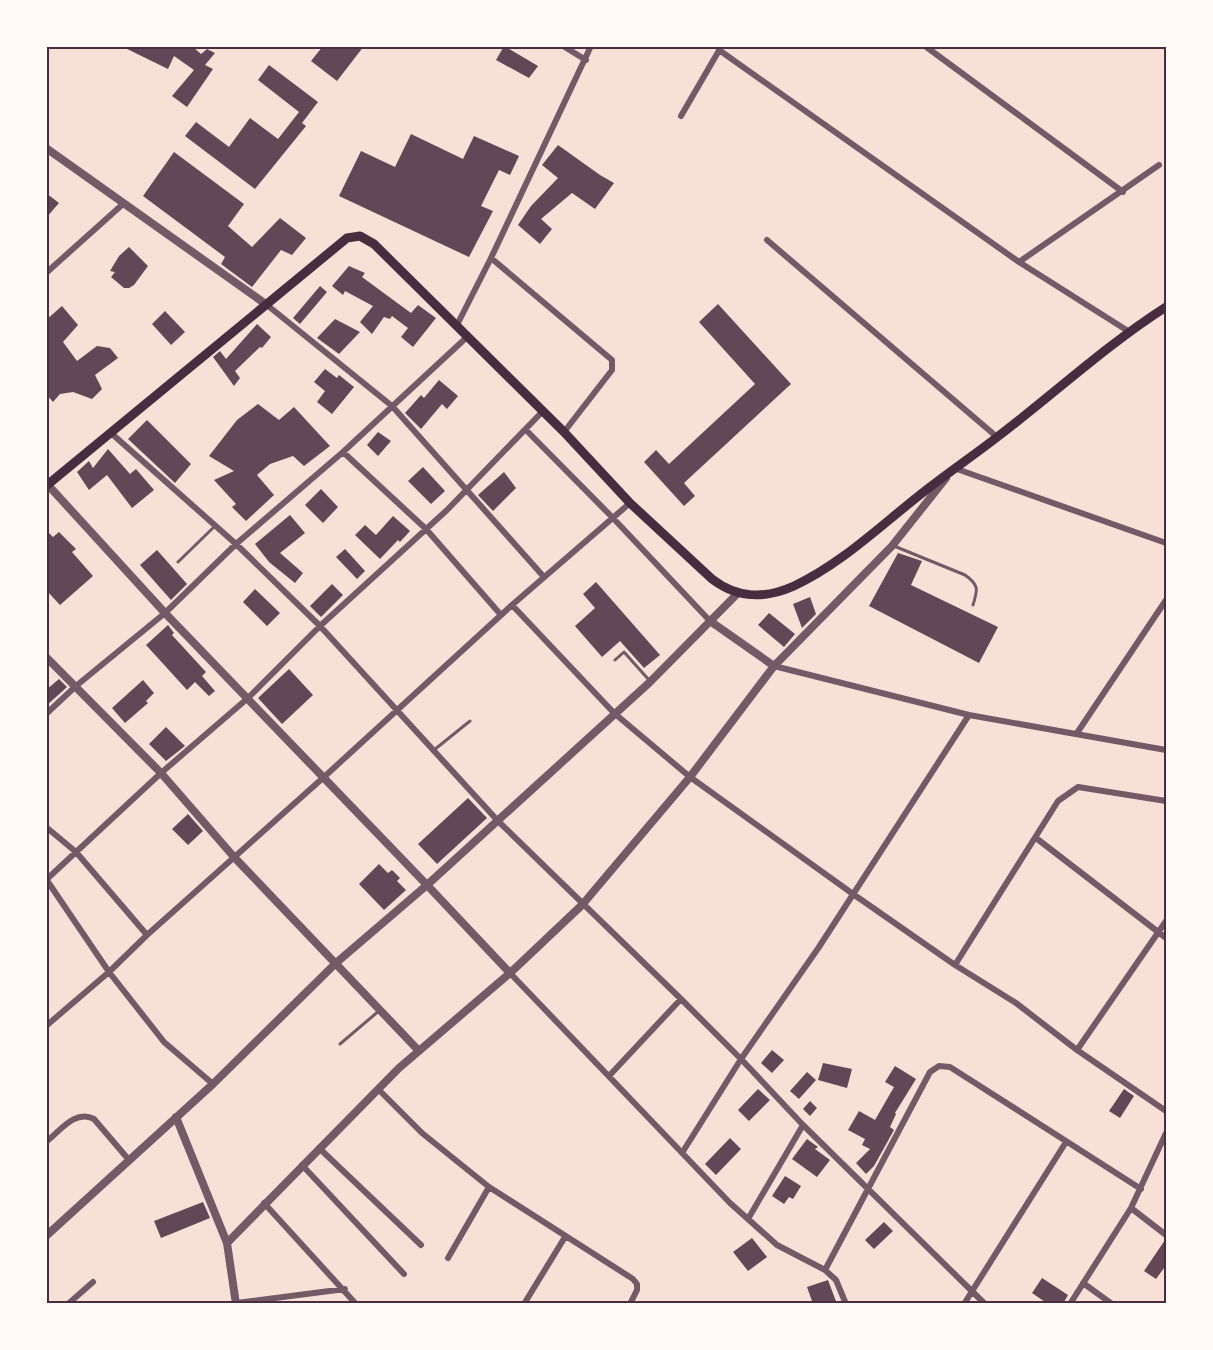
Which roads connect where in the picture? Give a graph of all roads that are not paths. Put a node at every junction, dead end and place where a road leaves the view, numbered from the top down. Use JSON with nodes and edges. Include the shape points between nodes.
{"nodes":[{"id":1,"x":563,"y":46,"type":"edge"},
{"id":2,"x":591,"y":46,"type":"edge"},
{"id":3,"x":925,"y":46,"type":"edge"},
{"id":4,"x":720,"y":48,"type":"edge"},
{"id":5,"x":586,"y":60,"type":"junction"},
{"id":6,"x":681,"y":116,"type":"dead end"},
{"id":7,"x":46,"y":148,"type":"edge"},
{"id":8,"x":1159,"y":165,"type":"dead end"},
{"id":9,"x":1122,"y":192,"type":"junction"},
{"id":10,"x":123,"y":204,"type":"junction"},
{"id":11,"x":767,"y":240,"type":"dead end"},
{"id":12,"x":491,"y":258,"type":"junction"},
{"id":13,"x":1019,"y":262,"type":"junction"},
{"id":14,"x":46,"y":273,"type":"edge"},
{"id":15,"x":267,"y":305,"type":"junction"},
{"id":16,"x":1167,"y":308,"type":"edge"},
{"id":17,"x":457,"y":325,"type":"junction"},
{"id":18,"x":1128,"y":331,"type":"junction"},
{"id":19,"x":467,"y":337,"type":"junction"},
{"id":20,"x":392,"y":406,"type":"junction"},
{"id":21,"x":543,"y":411,"type":"junction"},
{"id":22,"x":526,"y":429,"type":"junction"},
{"id":23,"x":564,"y":432,"type":"junction"},
{"id":24,"x":111,"y":433,"type":"junction"},
{"id":25,"x":996,"y":437,"type":"junction"},
{"id":26,"x":343,"y":452,"type":"junction"},
{"id":27,"x":954,"y":468,"type":"junction"},
{"id":28,"x":47,"y":485,"type":"edge"},
{"id":29,"x":466,"y":491,"type":"junction"},
{"id":30,"x":630,"y":503,"type":"junction"},
{"id":31,"x":613,"y":518,"type":"junction"},
{"id":32,"x":215,"y":525,"type":"junction"},
{"id":33,"x":426,"y":529,"type":"junction"},
{"id":34,"x":1167,"y":543,"type":"edge"},
{"id":35,"x":236,"y":544,"type":"junction"},
{"id":36,"x":892,"y":546,"type":"junction"},
{"id":37,"x":178,"y":562,"type":"dead end"},
{"id":38,"x":544,"y":577,"type":"junction"},
{"id":39,"x":737,"y":594,"type":"junction"},
{"id":40,"x":1167,"y":600,"type":"edge"},
{"id":41,"x":512,"y":605,"type":"junction"},
{"id":42,"x":973,"y":605,"type":"dead end"},
{"id":43,"x":165,"y":614,"type":"junction"},
{"id":44,"x":501,"y":615,"type":"junction"},
{"id":45,"x":710,"y":621,"type":"junction"},
{"id":46,"x":320,"y":626,"type":"junction"},
{"id":47,"x":47,"y":659,"type":"edge"},
{"id":48,"x":615,"y":660,"type":"dead end"},
{"id":49,"x":774,"y":666,"type":"junction"},
{"id":50,"x":650,"y":682,"type":"junction"},
{"id":51,"x":76,"y":686,"type":"junction"},
{"id":52,"x":248,"y":698,"type":"junction"},
{"id":53,"x":396,"y":710,"type":"junction"},
{"id":54,"x":614,"y":713,"type":"junction"},
{"id":55,"x":46,"y":714,"type":"edge"},
{"id":56,"x":969,"y":715,"type":"junction"},
{"id":57,"x":470,"y":721,"type":"dead end"},
{"id":58,"x":1077,"y":733,"type":"junction"},
{"id":59,"x":433,"y":750,"type":"junction"},
{"id":60,"x":1167,"y":750,"type":"edge"},
{"id":61,"x":161,"y":773,"type":"junction"},
{"id":62,"x":324,"y":777,"type":"junction"},
{"id":63,"x":690,"y":777,"type":"junction"},
{"id":64,"x":1167,"y":801,"type":"edge"},
{"id":65,"x":498,"y":821,"type":"junction"},
{"id":66,"x":46,"y":827,"type":"edge"},
{"id":67,"x":1036,"y":838,"type":"junction"},
{"id":68,"x":76,"y":852,"type":"junction"},
{"id":69,"x":234,"y":857,"type":"junction"},
{"id":70,"x":47,"y":879,"type":"edge"},
{"id":71,"x":428,"y":885,"type":"junction"},
{"id":72,"x":853,"y":894,"type":"junction"},
{"id":73,"x":582,"y":905,"type":"junction"},
{"id":74,"x":1167,"y":921,"type":"edge"},
{"id":75,"x":1158,"y":932,"type":"junction"},
{"id":76,"x":147,"y":935,"type":"junction"},
{"id":77,"x":1167,"y":938,"type":"edge"},
{"id":78,"x":336,"y":963,"type":"junction"},
{"id":79,"x":955,"y":965,"type":"junction"},
{"id":80,"x":109,"y":972,"type":"junction"},
{"id":81,"x":510,"y":973,"type":"junction"},
{"id":82,"x":681,"y":999,"type":"junction"},
{"id":83,"x":380,"y":1010,"type":"junction"},
{"id":84,"x":46,"y":1026,"type":"edge"},
{"id":85,"x":340,"y":1044,"type":"dead end"},
{"id":86,"x":1077,"y":1050,"type":"junction"},
{"id":87,"x":419,"y":1051,"type":"junction"},
{"id":88,"x":741,"y":1059,"type":"junction"},
{"id":89,"x":609,"y":1076,"type":"junction"},
{"id":90,"x":213,"y":1084,"type":"junction"},
{"id":91,"x":378,"y":1089,"type":"junction"},
{"id":92,"x":1167,"y":1111,"type":"edge"},
{"id":93,"x":176,"y":1118,"type":"junction"},
{"id":94,"x":803,"y":1125,"type":"junction"},
{"id":95,"x":1167,"y":1133,"type":"edge"},
{"id":96,"x":1066,"y":1142,"type":"junction"},
{"id":97,"x":46,"y":1143,"type":"edge"},
{"id":98,"x":320,"y":1148,"type":"junction"},
{"id":99,"x":682,"y":1153,"type":"junction"},
{"id":100,"x":129,"y":1160,"type":"junction"},
{"id":101,"x":302,"y":1165,"type":"junction"},
{"id":102,"x":489,"y":1187,"type":"junction"},
{"id":103,"x":867,"y":1188,"type":"junction"},
{"id":104,"x":1141,"y":1189,"type":"junction"},
{"id":105,"x":264,"y":1203,"type":"junction"},
{"id":106,"x":1131,"y":1208,"type":"junction"},
{"id":107,"x":748,"y":1219,"type":"junction"},
{"id":108,"x":1167,"y":1235,"type":"edge"},
{"id":109,"x":46,"y":1236,"type":"edge"},
{"id":110,"x":565,"y":1237,"type":"junction"},
{"id":111,"x":227,"y":1243,"type":"junction"},
{"id":112,"x":420,"y":1245,"type":"dead end"},
{"id":113,"x":448,"y":1258,"type":"dead end"},
{"id":114,"x":825,"y":1270,"type":"junction"},
{"id":115,"x":404,"y":1274,"type":"dead end"},
{"id":116,"x":93,"y":1282,"type":"dead end"},
{"id":117,"x":1083,"y":1283,"type":"junction"},
{"id":118,"x":345,"y":1289,"type":"junction"},
{"id":119,"x":972,"y":1291,"type":"junction"},
{"id":120,"x":68,"y":1304,"type":"edge"},
{"id":121,"x":236,"y":1304,"type":"edge"},
{"id":122,"x":356,"y":1304,"type":"edge"},
{"id":123,"x":524,"y":1304,"type":"edge"},
{"id":124,"x":630,"y":1304,"type":"edge"},
{"id":125,"x":846,"y":1304,"type":"edge"},
{"id":126,"x":964,"y":1304,"type":"edge"},
{"id":127,"x":985,"y":1304,"type":"edge"},
{"id":128,"x":1070,"y":1304,"type":"edge"},
{"id":129,"x":1112,"y":1304,"type":"edge"}],
"edges":[{"from":1,"to":5,"type":"street"},
{"from":2,"to":5,"type":"street"},
{"from":3,"to":9,"type":"street"},
{"from":4,"to":6,"type":"street"},
{"from":4,"to":13,"type":"street"},
{"from":5,"to":12,"type":"street"},
{"from":7,"to":10,"type":"street"},
{"from":8,"to":9,"type":"street"},
{"from":9,"to":13,"type":"street"},
{"from":10,"to":14,"type":"street"},
{"from":10,"to":15,"type":"street"},
{"from":11,"to":25,"type":"street"},
{"from":12,"to":17,"type":"street"},
{"from":12,"to":23,"type":"street","via":[[612,360],[612,370]]},
{"from":13,"to":18,"type":"street"},
{"from":15,"to":17,"type":"main road","via":[[346,238],[360,236],[374,244]]},
{"from":15,"to":20,"type":"street"},
{"from":15,"to":24,"type":"main road"},
{"from":16,"to":18,"type":"main road"},
{"from":17,"to":19,"type":"main road"},
{"from":18,"to":25,"type":"main road"},
{"from":19,"to":20,"type":"street"},
{"from":19,"to":21,"type":"main road"},
{"from":20,"to":26,"type":"street"},
{"from":20,"to":29,"type":"street"},
{"from":21,"to":22,"type":"street"},
{"from":21,"to":23,"type":"main road"},
{"from":22,"to":29,"type":"street"},
{"from":22,"to":31,"type":"street"},
{"from":23,"to":30,"type":"main road"},
{"from":24,"to":28,"type":"main road"},
{"from":24,"to":32,"type":"street"},
{"from":25,"to":27,"type":"main road"},
{"from":26,"to":33,"type":"street"},
{"from":26,"to":35,"type":"street"},
{"from":27,"to":34,"type":"street"},
{"from":27,"to":36,"type":"street"},
{"from":27,"to":39,"type":"main road","via":[[832,564],[792,586],[765,595]]},
{"from":28,"to":43,"type":"street"},
{"from":29,"to":33,"type":"street"},
{"from":29,"to":38,"type":"street"},
{"from":30,"to":31,"type":"street"},
{"from":30,"to":39,"type":"main road","via":[[712,579]]},
{"from":31,"to":38,"type":"street"},
{"from":31,"to":45,"type":"street"},
{"from":32,"to":35,"type":"street"},
{"from":32,"to":37,"type":"lane"},
{"from":33,"to":44,"type":"street"},
{"from":33,"to":46,"type":"street"},
{"from":35,"to":43,"type":"street"},
{"from":35,"to":46,"type":"street"},
{"from":36,"to":42,"type":"lane","via":[[965,575],[978,591]]},
{"from":36,"to":49,"type":"street"},
{"from":38,"to":41,"type":"street"},
{"from":39,"to":45,"type":"street"},
{"from":40,"to":58,"type":"street"},
{"from":41,"to":44,"type":"street"},
{"from":41,"to":54,"type":"street"},
{"from":43,"to":51,"type":"street"},
{"from":43,"to":52,"type":"street"},
{"from":44,"to":53,"type":"street"},
{"from":45,"to":49,"type":"street"},
{"from":45,"to":50,"type":"street"},
{"from":46,"to":52,"type":"street"},
{"from":46,"to":53,"type":"street"},
{"from":47,"to":51,"type":"street"},
{"from":48,"to":50,"type":"lane","via":[[624,652]]},
{"from":49,"to":56,"type":"street"},
{"from":49,"to":63,"type":"street"},
{"from":50,"to":54,"type":"street"},
{"from":51,"to":55,"type":"street"},
{"from":51,"to":61,"type":"street"},
{"from":52,"to":61,"type":"street"},
{"from":52,"to":62,"type":"street"},
{"from":53,"to":59,"type":"street"},
{"from":53,"to":62,"type":"street"},
{"from":54,"to":63,"type":"street"},
{"from":54,"to":65,"type":"street"},
{"from":56,"to":58,"type":"street"},
{"from":56,"to":72,"type":"street"},
{"from":57,"to":59,"type":"lane"},
{"from":58,"to":60,"type":"street"},
{"from":59,"to":65,"type":"street"},
{"from":61,"to":68,"type":"street"},
{"from":61,"to":69,"type":"street"},
{"from":62,"to":69,"type":"street"},
{"from":62,"to":71,"type":"street"},
{"from":63,"to":72,"type":"street"},
{"from":63,"to":73,"type":"street"},
{"from":64,"to":67,"type":"street","via":[[1078,787],[1058,801]]},
{"from":65,"to":71,"type":"street"},
{"from":65,"to":73,"type":"street"},
{"from":66,"to":68,"type":"street"},
{"from":67,"to":75,"type":"street"},
{"from":67,"to":79,"type":"street"},
{"from":68,"to":70,"type":"street"},
{"from":68,"to":76,"type":"street"},
{"from":69,"to":76,"type":"street"},
{"from":69,"to":78,"type":"street"},
{"from":70,"to":80,"type":"street"},
{"from":71,"to":78,"type":"street"},
{"from":71,"to":81,"type":"street"},
{"from":72,"to":79,"type":"street"},
{"from":72,"to":88,"type":"street"},
{"from":73,"to":81,"type":"street"},
{"from":73,"to":82,"type":"street"},
{"from":74,"to":75,"type":"street"},
{"from":75,"to":77,"type":"street"},
{"from":75,"to":86,"type":"street"},
{"from":76,"to":80,"type":"street"},
{"from":78,"to":83,"type":"street"},
{"from":78,"to":90,"type":"street"},
{"from":79,"to":86,"type":"street","via":[[1016,1003]]},
{"from":80,"to":84,"type":"street"},
{"from":80,"to":90,"type":"street","via":[[164,1042]]},
{"from":81,"to":87,"type":"street"},
{"from":81,"to":89,"type":"street"},
{"from":82,"to":88,"type":"street"},
{"from":82,"to":89,"type":"street"},
{"from":83,"to":85,"type":"lane"},
{"from":83,"to":87,"type":"street"},
{"from":86,"to":92,"type":"street"},
{"from":87,"to":91,"type":"street"},
{"from":88,"to":94,"type":"street"},
{"from":88,"to":99,"type":"street"},
{"from":89,"to":99,"type":"street"},
{"from":90,"to":93,"type":"street"},
{"from":91,"to":98,"type":"street"},
{"from":91,"to":102,"type":"street","via":[[422,1133]]},
{"from":93,"to":100,"type":"street"},
{"from":93,"to":111,"type":"street"},
{"from":94,"to":103,"type":"street"},
{"from":94,"to":107,"type":"street"},
{"from":95,"to":104,"type":"street"},
{"from":96,"to":103,"type":"street","via":[[950,1067],[939,1066],[930,1072]]},
{"from":96,"to":104,"type":"street"},
{"from":96,"to":119,"type":"street"},
{"from":97,"to":100,"type":"street","via":[[74,1118],[88,1116]]},
{"from":98,"to":101,"type":"street"},
{"from":98,"to":112,"type":"street"},
{"from":99,"to":107,"type":"street"},
{"from":100,"to":109,"type":"street"},
{"from":101,"to":105,"type":"street"},
{"from":101,"to":115,"type":"street"},
{"from":102,"to":110,"type":"street"},
{"from":102,"to":113,"type":"street"},
{"from":103,"to":114,"type":"street"},
{"from":103,"to":119,"type":"street"},
{"from":104,"to":106,"type":"street"},
{"from":105,"to":111,"type":"street"},
{"from":105,"to":118,"type":"street"},
{"from":106,"to":108,"type":"street"},
{"from":106,"to":117,"type":"street"},
{"from":107,"to":114,"type":"street","via":[[782,1248]]},
{"from":110,"to":123,"type":"street"},
{"from":110,"to":124,"type":"street","via":[[633,1279],[637,1290]]},
{"from":111,"to":121,"type":"street"},
{"from":114,"to":125,"type":"street","via":[[836,1280]]},
{"from":116,"to":120,"type":"street"},
{"from":117,"to":128,"type":"street"},
{"from":117,"to":129,"type":"street"},
{"from":118,"to":121,"type":"street"},
{"from":118,"to":122,"type":"street"},
{"from":119,"to":126,"type":"street"},
{"from":119,"to":127,"type":"street"}]}
